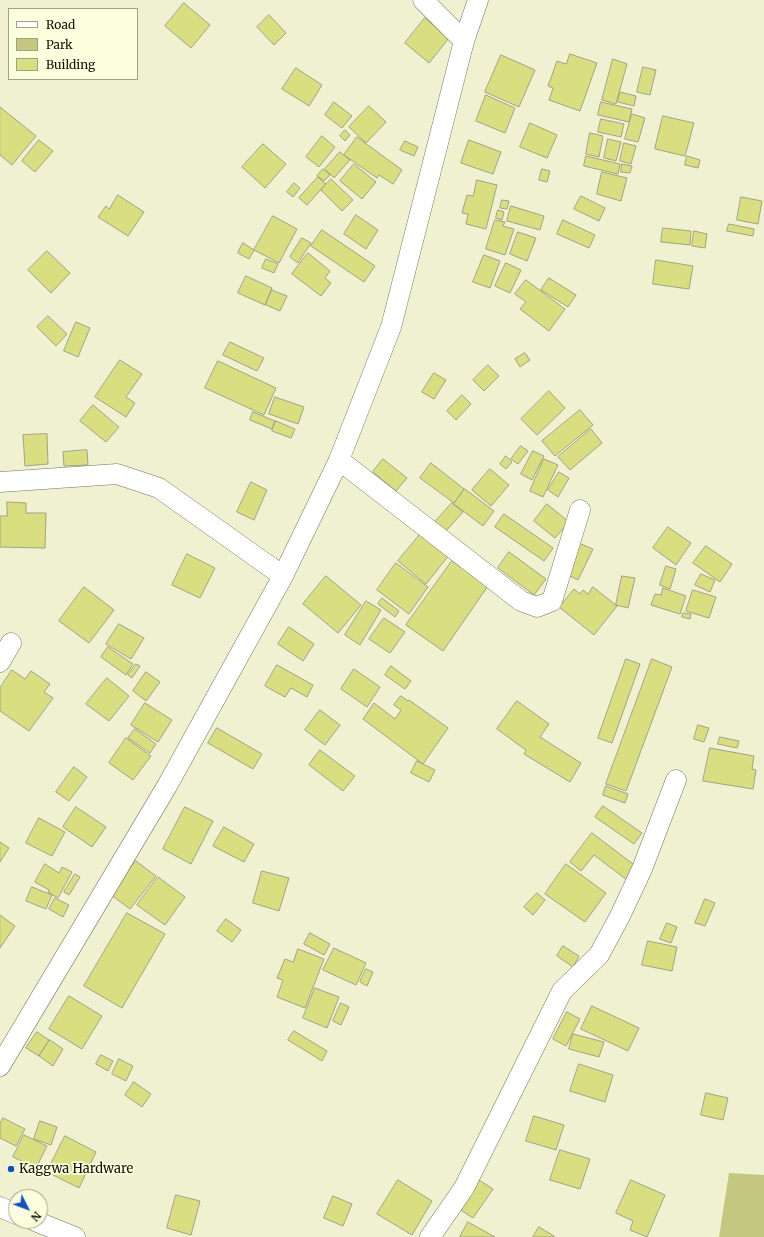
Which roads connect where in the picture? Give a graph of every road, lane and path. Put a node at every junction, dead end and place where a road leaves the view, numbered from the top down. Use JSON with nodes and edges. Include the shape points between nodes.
{"nodes":[{"id":1,"x":423,"y":0,"type":"edge"},
{"id":2,"x":478,"y":0,"type":"edge"},
{"id":3,"x":464,"y":41,"type":"junction"},
{"id":4,"x":339,"y":460,"type":"junction"},
{"id":5,"x":0,"y":482,"type":"edge"},
{"id":6,"x":580,"y":510,"type":"dead end"},
{"id":7,"x":283,"y":576,"type":"junction"},
{"id":8,"x":12,"y":643,"type":"dead end"},
{"id":9,"x":0,"y":662,"type":"edge"},
{"id":10,"x":676,"y":780,"type":"dead end"},
{"id":11,"x":0,"y":1066,"type":"edge"},
{"id":12,"x":48,"y":1226,"type":"edge"},
{"id":13,"x":75,"y":1237,"type":"edge"},
{"id":14,"x":430,"y":1237,"type":"edge"}],
"edges":[{"from":1,"to":3,"type":"street"},
{"from":2,"to":3,"type":"street"},
{"from":3,"to":4,"type":"street","via":[[391,327]]},
{"from":4,"to":6,"type":"street","via":[[521,601],[537,607],[552,601]]},
{"from":4,"to":7,"type":"street"},
{"from":5,"to":7,"type":"street","via":[[117,474],[159,488]]},
{"from":7,"to":11,"type":"street","via":[[167,786]]},
{"from":8,"to":9,"type":"street"},
{"from":10,"to":14,"type":"street","via":[[642,869],[620,916],[599,955],[562,991],[464,1188]]},
{"from":12,"to":13,"type":"street"}]}
